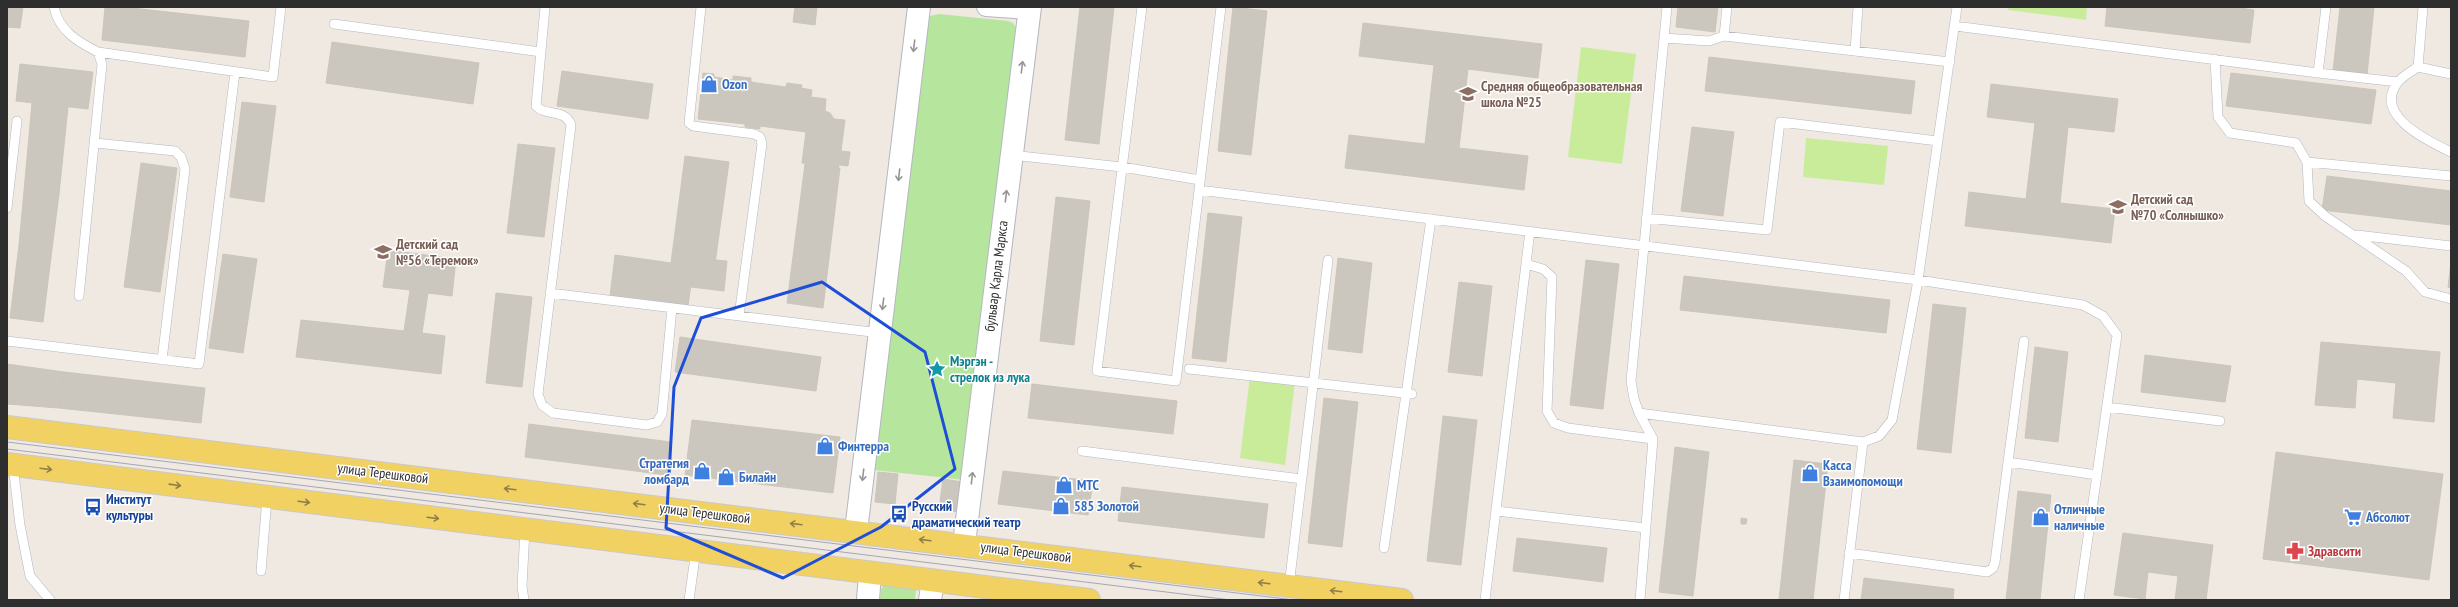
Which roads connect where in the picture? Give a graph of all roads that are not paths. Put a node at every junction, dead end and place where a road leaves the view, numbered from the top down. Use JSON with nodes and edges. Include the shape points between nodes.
{"nodes":[{"id":1,"x":54,"y":7,"type":"edge"},
{"id":2,"x":281,"y":7,"type":"edge"},
{"id":3,"x":545,"y":7,"type":"edge"},
{"id":4,"x":701,"y":7,"type":"edge"},
{"id":5,"x":919,"y":7,"type":"edge"},
{"id":6,"x":986,"y":7,"type":"edge"},
{"id":7,"x":1142,"y":7,"type":"edge"},
{"id":8,"x":1221,"y":7,"type":"edge"},
{"id":9,"x":1667,"y":7,"type":"edge"},
{"id":10,"x":1728,"y":7,"type":"edge"},
{"id":11,"x":1858,"y":7,"type":"edge"},
{"id":12,"x":1958,"y":7,"type":"edge"},
{"id":13,"x":2326,"y":7,"type":"edge"},
{"id":14,"x":2423,"y":7,"type":"edge"},
{"id":15,"x":1029,"y":9,"type":"edge"},
{"id":16,"x":334,"y":24,"type":"dead end"},
{"id":17,"x":1955,"y":26,"type":"junction"},
{"id":18,"x":1724,"y":36,"type":"junction"},
{"id":19,"x":1664,"y":38,"type":"junction"},
{"id":20,"x":1855,"y":51,"type":"junction"},
{"id":21,"x":98,"y":52,"type":"junction"},
{"id":22,"x":541,"y":52,"type":"junction"},
{"id":23,"x":2215,"y":59,"type":"junction"},
{"id":24,"x":1950,"y":62,"type":"junction"},
{"id":25,"x":2418,"y":67,"type":"junction"},
{"id":26,"x":235,"y":72,"type":"junction"},
{"id":27,"x":2318,"y":73,"type":"junction"},
{"id":28,"x":2451,"y":74,"type":"edge"},
{"id":29,"x":2398,"y":82,"type":"junction"},
{"id":30,"x":17,"y":121,"type":"dead end"},
{"id":31,"x":1938,"y":141,"type":"junction"},
{"id":32,"x":95,"y":142,"type":"junction"},
{"id":33,"x":2451,"y":152,"type":"edge"},
{"id":34,"x":1011,"y":155,"type":"junction"},
{"id":35,"x":2307,"y":162,"type":"junction"},
{"id":36,"x":1122,"y":167,"type":"junction"},
{"id":37,"x":2451,"y":176,"type":"edge"},
{"id":38,"x":1200,"y":180,"type":"junction"},
{"id":39,"x":1199,"y":190,"type":"junction"},
{"id":40,"x":7,"y":202,"type":"edge"},
{"id":41,"x":1646,"y":218,"type":"junction"},
{"id":42,"x":1431,"y":219,"type":"junction"},
{"id":43,"x":1530,"y":231,"type":"junction"},
{"id":44,"x":2356,"y":235,"type":"junction"},
{"id":45,"x":1643,"y":245,"type":"junction"},
{"id":46,"x":2451,"y":246,"type":"edge"},
{"id":47,"x":1328,"y":260,"type":"dead end"},
{"id":48,"x":1526,"y":264,"type":"junction"},
{"id":49,"x":1918,"y":280,"type":"junction"},
{"id":50,"x":550,"y":293,"type":"junction"},
{"id":51,"x":79,"y":296,"type":"dead end"},
{"id":52,"x":2451,"y":299,"type":"edge"},
{"id":53,"x":672,"y":308,"type":"junction"},
{"id":54,"x":739,"y":316,"type":"junction"},
{"id":55,"x":880,"y":333,"type":"junction"},
{"id":56,"x":7,"y":341,"type":"edge"},
{"id":57,"x":2024,"y":341,"type":"dead end"},
{"id":58,"x":162,"y":360,"type":"junction"},
{"id":59,"x":1189,"y":369,"type":"dead end"},
{"id":60,"x":1313,"y":384,"type":"junction"},
{"id":61,"x":1408,"y":394,"type":"junction"},
{"id":62,"x":2107,"y":407,"type":"junction"},
{"id":63,"x":1639,"y":413,"type":"junction"},
{"id":64,"x":2220,"y":421,"type":"dead end"},
{"id":65,"x":7,"y":427,"type":"edge"},
{"id":66,"x":1654,"y":439,"type":"junction"},
{"id":67,"x":1863,"y":442,"type":"junction"},
{"id":68,"x":1082,"y":451,"type":"dead end"},
{"id":69,"x":2008,"y":462,"type":"junction"},
{"id":70,"x":10,"y":465,"type":"edge"},
{"id":71,"x":2097,"y":475,"type":"junction"},
{"id":72,"x":1302,"y":479,"type":"junction"},
{"id":73,"x":267,"y":498,"type":"junction"},
{"id":74,"x":1496,"y":511,"type":"junction"},
{"id":75,"x":1646,"y":528,"type":"junction"},
{"id":76,"x":525,"y":530,"type":"junction"},
{"id":77,"x":856,"y":531,"type":"junction"},
{"id":78,"x":964,"y":544,"type":"junction"},
{"id":79,"x":1384,"y":548,"type":"dead end"},
{"id":80,"x":696,"y":550,"type":"junction"},
{"id":81,"x":1850,"y":553,"type":"junction"},
{"id":82,"x":261,"y":571,"type":"dead end"},
{"id":83,"x":870,"y":573,"type":"junction"},
{"id":84,"x":931,"y":591,"type":"edge"},
{"id":85,"x":1298,"y":591,"type":"edge"},
{"id":86,"x":50,"y":600,"type":"edge"},
{"id":87,"x":524,"y":600,"type":"edge"},
{"id":88,"x":688,"y":600,"type":"edge"},
{"id":89,"x":868,"y":600,"type":"edge"},
{"id":90,"x":1089,"y":600,"type":"edge"},
{"id":91,"x":1402,"y":600,"type":"edge"},
{"id":92,"x":1485,"y":600,"type":"edge"},
{"id":93,"x":1640,"y":600,"type":"edge"},
{"id":94,"x":1844,"y":600,"type":"edge"},
{"id":95,"x":2079,"y":600,"type":"edge"}],
"edges":[{"from":1,"to":21,"type":"lane","via":[[56,16],[68,34]]},
{"from":2,"to":26,"type":"lane","via":[[273,77]]},
{"from":3,"to":22,"type":"lane"},
{"from":4,"to":54,"type":"lane","via":[[689,123],[693,126],[754,134],[760,137],[762,144]]},
{"from":5,"to":55,"type":"street","one_way":true},
{"from":6,"to":15,"type":"street"},
{"from":7,"to":36,"type":"lane"},
{"from":8,"to":38,"type":"lane"},
{"from":9,"to":19,"type":"lane"},
{"from":10,"to":18,"type":"lane"},
{"from":11,"to":20,"type":"lane"},
{"from":12,"to":17,"type":"lane"},
{"from":13,"to":27,"type":"lane"},
{"from":14,"to":25,"type":"lane"},
{"from":34,"to":15,"type":"street","name":"бульвар Карла Маркса","one_way":true},
{"from":16,"to":22,"type":"lane"},
{"from":17,"to":23,"type":"lane"},
{"from":17,"to":24,"type":"lane"},
{"from":18,"to":19,"type":"lane","via":[[1709,41]]},
{"from":18,"to":20,"type":"lane"},
{"from":19,"to":41,"type":"lane"},
{"from":20,"to":24,"type":"lane"},
{"from":21,"to":26,"type":"lane"},
{"from":21,"to":32,"type":"lane","via":[[102,64]]},
{"from":22,"to":50,"type":"lane","via":[[536,106],[562,114],[569,118],[571,125]]},
{"from":23,"to":27,"type":"lane"},
{"from":23,"to":35,"type":"lane","via":[[2218,117],[2230,133],[2296,143]]},
{"from":24,"to":31,"type":"lane"},
{"from":25,"to":28,"type":"lane"},
{"from":25,"to":29,"type":"lane"},
{"from":26,"to":58,"type":"lane","via":[[199,364]]},
{"from":27,"to":29,"type":"lane"},
{"from":29,"to":33,"type":"lane","via":[[2392,97],[2399,118],[2412,131]]},
{"from":30,"to":40,"type":"lane"},
{"from":31,"to":41,"type":"lane","via":[[1780,122],[1767,230]]},
{"from":31,"to":49,"type":"lane"},
{"from":32,"to":51,"type":"lane"},
{"from":32,"to":58,"type":"lane","via":[[175,151],[181,157],[185,169]]},
{"from":34,"to":36,"type":"lane"},
{"from":78,"to":34,"type":"street","name":"бульвар Карла Маркса","one_way":true},
{"from":35,"to":37,"type":"lane"},
{"from":35,"to":44,"type":"lane","via":[[2309,200],[2325,216]]},
{"from":36,"to":38,"type":"lane"},
{"from":36,"to":39,"type":"lane","via":[[1097,371],[1176,381]]},
{"from":38,"to":39,"type":"lane"},
{"from":39,"to":42,"type":"lane"},
{"from":41,"to":45,"type":"lane"},
{"from":42,"to":43,"type":"lane"},
{"from":42,"to":61,"type":"lane"},
{"from":43,"to":45,"type":"lane"},
{"from":43,"to":48,"type":"lane"},
{"from":44,"to":46,"type":"lane"},
{"from":44,"to":52,"type":"lane","via":[[2406,271],[2425,292]]},
{"from":45,"to":49,"type":"lane"},
{"from":45,"to":63,"type":"lane","via":[[1631,381]]},
{"from":47,"to":60,"type":"lane"},
{"from":48,"to":66,"type":"lane","via":[[1543,269],[1552,277],[1547,411],[1554,423],[1568,428]]},
{"from":48,"to":74,"type":"lane"},
{"from":49,"to":62,"type":"lane","via":[[2082,305],[2103,316],[2117,335]]},
{"from":49,"to":67,"type":"lane","via":[[1892,420],[1879,436]]},
{"from":50,"to":53,"type":"lane"},
{"from":50,"to":53,"type":"lane","via":[[538,394],[542,405],[553,413],[648,425],[657,422],[662,414]]},
{"from":53,"to":54,"type":"lane"},
{"from":54,"to":55,"type":"lane"},
{"from":55,"to":77,"type":"street","one_way":true},
{"from":56,"to":58,"type":"lane"},
{"from":57,"to":69,"type":"lane"},
{"from":59,"to":60,"type":"lane"},
{"from":60,"to":61,"type":"lane"},
{"from":60,"to":72,"type":"lane"},
{"from":61,"to":79,"type":"lane"},
{"from":62,"to":64,"type":"lane"},
{"from":62,"to":71,"type":"lane"},
{"from":63,"to":66,"type":"lane"},
{"from":63,"to":67,"type":"lane"},
{"from":77,"to":65,"type":"main road","name":"улица Терешковой","one_way":true},
{"from":66,"to":75,"type":"lane"},
{"from":67,"to":81,"type":"lane"},
{"from":68,"to":72,"type":"lane"},
{"from":69,"to":71,"type":"lane"},
{"from":69,"to":81,"type":"lane","via":[[1995,562],[1993,568],[1987,572]]},
{"from":70,"to":73,"type":"main road","one_way":true},
{"from":70,"to":86,"type":"lane","via":[[30,576]]},
{"from":71,"to":95,"type":"lane"},
{"from":72,"to":85,"type":"lane"},
{"from":73,"to":76,"type":"main road","one_way":true},
{"from":73,"to":82,"type":"lane"},
{"from":74,"to":75,"type":"lane"},
{"from":74,"to":92,"type":"lane"},
{"from":75,"to":93,"type":"lane"},
{"from":76,"to":80,"type":"main road"},
{"from":76,"to":87,"type":"lane","via":[[522,586]]},
{"from":78,"to":77,"type":"main road","name":"улица Терешковой","one_way":true},
{"from":85,"to":78,"type":"main road","name":"улица Терешковой","one_way":true},
{"from":80,"to":83,"type":"main road"},
{"from":80,"to":88,"type":"lane"},
{"from":81,"to":94,"type":"lane"},
{"from":83,"to":84,"type":"main road"},
{"from":83,"to":89,"type":"street"},
{"from":84,"to":90,"type":"main road"},
{"from":91,"to":85,"type":"main road","name":"улица Терешковой","one_way":true}]}
